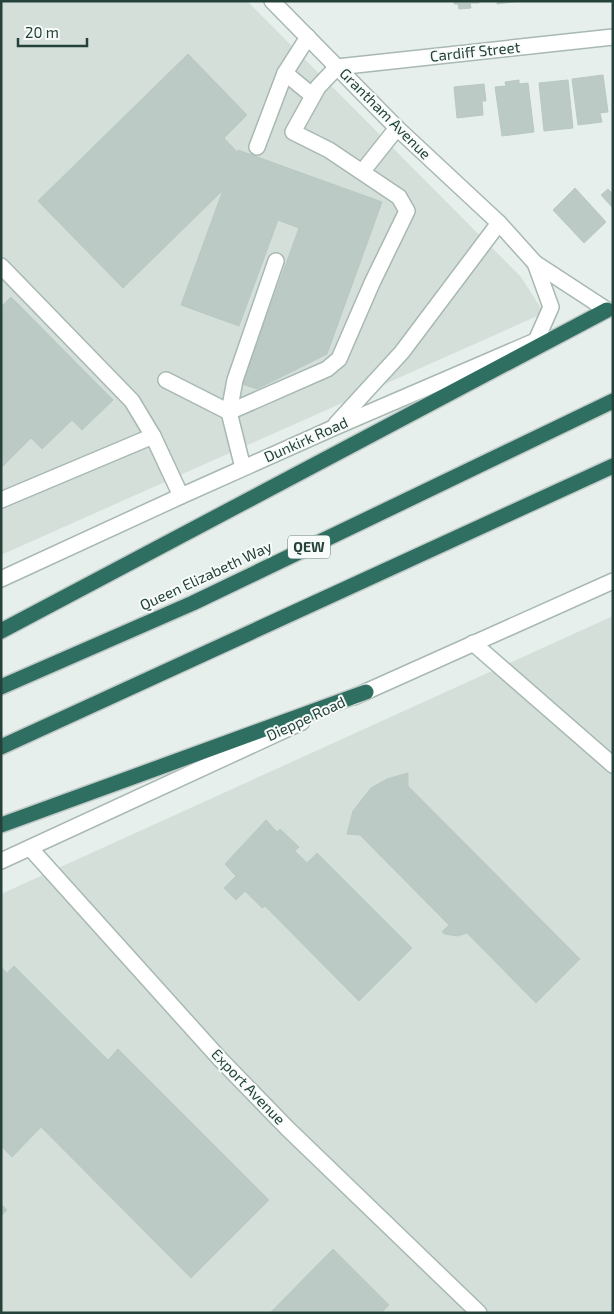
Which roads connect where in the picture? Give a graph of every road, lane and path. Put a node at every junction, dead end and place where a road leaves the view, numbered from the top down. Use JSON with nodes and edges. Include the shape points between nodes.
{"nodes":[{"id":1,"x":272,"y":1,"type":"edge"},
{"id":2,"x":308,"y":37,"type":"junction"},
{"id":3,"x":613,"y":37,"type":"edge"},
{"id":4,"x":337,"y":67,"type":"junction"},
{"id":5,"x":285,"y":73,"type":"junction"},
{"id":6,"x":313,"y":96,"type":"junction"},
{"id":7,"x":397,"y":128,"type":"junction"},
{"id":8,"x":257,"y":147,"type":"dead end"},
{"id":9,"x":362,"y":172,"type":"junction"},
{"id":10,"x":499,"y":224,"type":"junction"},
{"id":11,"x":276,"y":260,"type":"dead end"},
{"id":12,"x":535,"y":263,"type":"junction"},
{"id":13,"x":1,"y":266,"type":"edge"},
{"id":14,"x":610,"y":308,"type":"edge"},
{"id":15,"x":536,"y":341,"type":"junction"},
{"id":16,"x":519,"y":356,"type":"junction"},
{"id":17,"x":166,"y":380,"type":"dead end"},
{"id":18,"x":613,"y":401,"type":"edge"},
{"id":19,"x":229,"y":412,"type":"junction"},
{"id":20,"x":333,"y":428,"type":"junction"},
{"id":21,"x":153,"y":436,"type":"junction"},
{"id":22,"x":613,"y":466,"type":"edge"},
{"id":23,"x":243,"y":468,"type":"junction"},
{"id":24,"x":181,"y":496,"type":"junction"},
{"id":25,"x":1,"y":500,"type":"edge"},
{"id":26,"x":1,"y":579,"type":"edge"},
{"id":27,"x":613,"y":582,"type":"edge"},
{"id":28,"x":1,"y":632,"type":"edge"},
{"id":29,"x":473,"y":643,"type":"junction"},
{"id":30,"x":1,"y":687,"type":"edge"},
{"id":31,"x":366,"y":692,"type":"junction"},
{"id":32,"x":1,"y":747,"type":"edge"},
{"id":33,"x":613,"y":765,"type":"edge"},
{"id":34,"x":1,"y":825,"type":"edge"},
{"id":35,"x":30,"y":848,"type":"junction"},
{"id":36,"x":1,"y":861,"type":"edge"},
{"id":37,"x":479,"y":1313,"type":"edge"}],
"edges":[{"from":1,"to":2,"type":"street","name":"Grantham Avenue"},
{"from":2,"to":4,"type":"street","name":"Grantham Avenue"},
{"from":2,"to":5,"type":"street"},
{"from":3,"to":4,"type":"street","name":"Cardiff Street"},
{"from":4,"to":6,"type":"street"},
{"from":4,"to":7,"type":"street","name":"Grantham Avenue"},
{"from":5,"to":6,"type":"street"},
{"from":5,"to":8,"type":"street"},
{"from":6,"to":9,"type":"street","via":[[293,132]]},
{"from":7,"to":9,"type":"street"},
{"from":7,"to":10,"type":"street","name":"Grantham Avenue"},
{"from":9,"to":19,"type":"street","via":[[399,197],[407,211],[340,359],[327,369]]},
{"from":10,"to":12,"type":"street","name":"Grantham Avenue"},
{"from":10,"to":20,"type":"street","via":[[402,352]]},
{"from":11,"to":19,"type":"street","via":[[235,380]]},
{"from":12,"to":14,"type":"street","name":"Grantham Avenue"},
{"from":12,"to":15,"type":"street","name":"Grantham Avenue","via":[[551,307]]},
{"from":13,"to":21,"type":"street","via":[[132,401]]},
{"from":14,"to":15,"type":"street","name":"Dunkirk Road"},
{"from":14,"to":16,"type":"highway"},
{"from":15,"to":16,"type":"highway"},
{"from":15,"to":20,"type":"street","name":"Dunkirk Road"},
{"from":16,"to":28,"type":"highway"},
{"from":17,"to":19,"type":"street"},
{"from":18,"to":30,"type":"highway","name":"Queen Elizabeth Way","number":"QEW","via":[[193,603]]},
{"from":19,"to":23,"type":"street"},
{"from":20,"to":23,"type":"street","name":"Dunkirk Road"},
{"from":21,"to":24,"type":"street"},
{"from":21,"to":25,"type":"street"},
{"from":22,"to":32,"type":"highway"},
{"from":23,"to":24,"type":"street","name":"Dunkirk Road"},
{"from":24,"to":26,"type":"street","name":"Dunkirk Road"},
{"from":27,"to":29,"type":"street","name":"Dieppe Road"},
{"from":29,"to":31,"type":"street","name":"Dieppe Road"},
{"from":29,"to":33,"type":"street"},
{"from":31,"to":34,"type":"highway"},
{"from":31,"to":35,"type":"street","name":"Dieppe Road"},
{"from":35,"to":36,"type":"street","name":"Dieppe Road"},
{"from":35,"to":37,"type":"street","name":"Export Avenue","via":[[220,1059]]}]}
